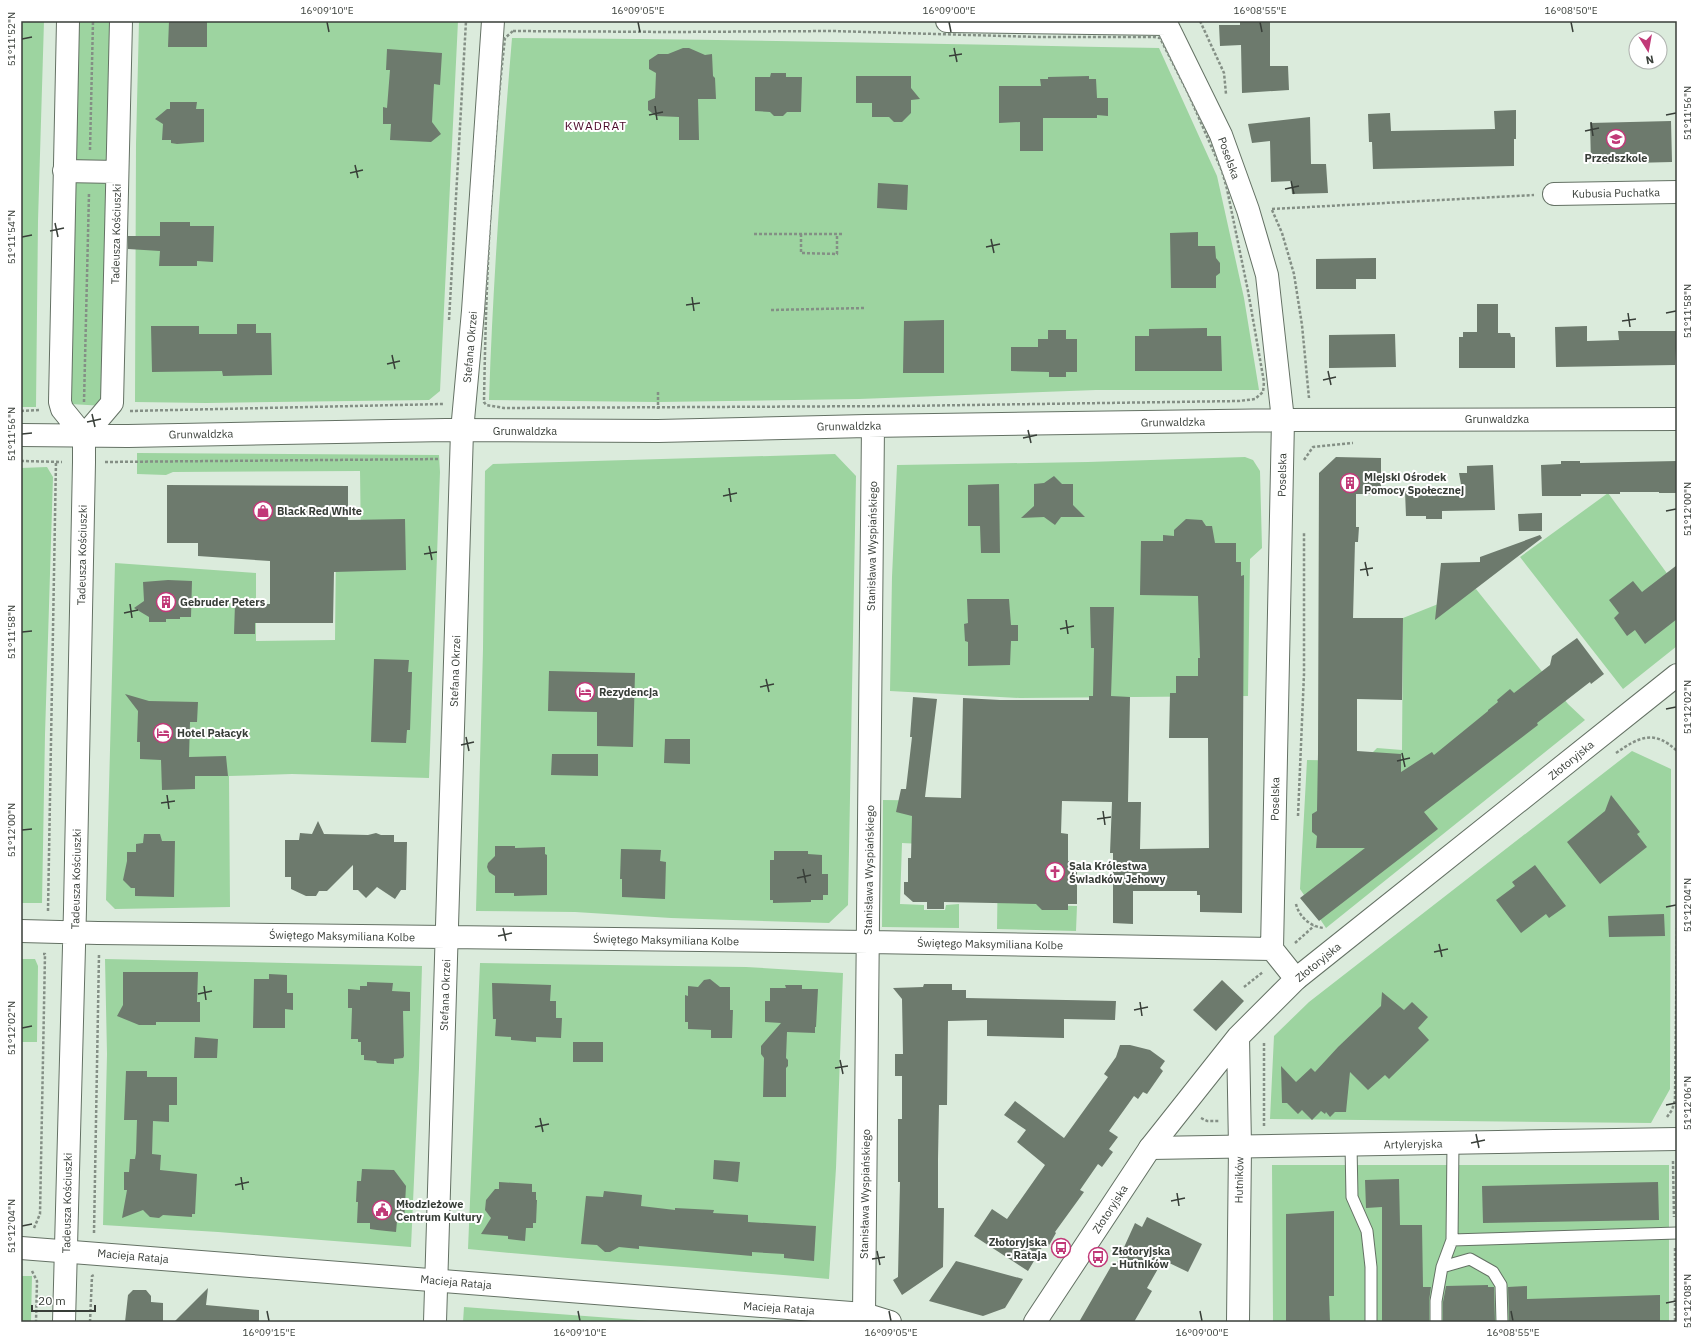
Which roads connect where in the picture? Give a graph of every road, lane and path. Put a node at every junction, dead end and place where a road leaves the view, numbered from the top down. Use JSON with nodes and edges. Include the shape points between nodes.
{"nodes":[{"id":1,"x":68,"y":21,"type":"edge"},
{"id":2,"x":94,"y":21,"type":"edge"},
{"id":3,"x":121,"y":21,"type":"edge"},
{"id":4,"x":466,"y":21,"type":"edge"},
{"id":5,"x":493,"y":21,"type":"edge"},
{"id":6,"x":947,"y":21,"type":"edge"},
{"id":7,"x":1200,"y":21,"type":"edge"},
{"id":8,"x":1166,"y":23,"type":"edge"},
{"id":9,"x":1224,"y":73,"type":"dead end"},
{"id":10,"x":64,"y":171,"type":"junction"},
{"id":11,"x":90,"y":172,"type":"junction"},
{"id":12,"x":117,"y":172,"type":"junction"},
{"id":13,"x":1677,"y":192,"type":"edge"},
{"id":14,"x":1554,"y":194,"type":"joint"},
{"id":15,"x":1272,"y":209,"type":"dead end"},
{"id":16,"x":754,"y":234,"type":"dead end"},
{"id":17,"x":801,"y":234,"type":"junction"},
{"id":18,"x":837,"y":234,"type":"junction"},
{"id":19,"x":842,"y":234,"type":"dead end"},
{"id":20,"x":865,"y":308,"type":"dead end"},
{"id":21,"x":771,"y":310,"type":"dead end"},
{"id":22,"x":448,"y":326,"type":"dead end"},
{"id":23,"x":658,"y":392,"type":"dead end"},
{"id":24,"x":444,"y":396,"type":"dead end"},
{"id":25,"x":1239,"y":401,"type":"joint"},
{"id":26,"x":658,"y":402,"type":"dead end"},
{"id":27,"x":128,"y":403,"type":"dead end"},
{"id":28,"x":1677,"y":419,"type":"edge"},
{"id":29,"x":1283,"y":420,"type":"junction"},
{"id":30,"x":873,"y":426,"type":"junction"},
{"id":31,"x":462,"y":431,"type":"junction"},
{"id":32,"x":21,"y":436,"type":"edge"},
{"id":33,"x":84,"y":436,"type":"junction"},
{"id":34,"x":1356,"y":443,"type":"dead end"},
{"id":35,"x":445,"y":459,"type":"dead end"},
{"id":36,"x":21,"y":461,"type":"edge"},
{"id":37,"x":102,"y":462,"type":"dead end"},
{"id":38,"x":1304,"y":467,"type":"dead end"},
{"id":39,"x":1304,"y":531,"type":"dead end"},
{"id":40,"x":1677,"y":675,"type":"edge"},
{"id":41,"x":1677,"y":751,"type":"edge"},
{"id":42,"x":1614,"y":755,"type":"dead end"},
{"id":43,"x":1298,"y":822,"type":"dead end"},
{"id":44,"x":1296,"y":902,"type":"dead end"},
{"id":45,"x":41,"y":912,"type":"dead end"},
{"id":46,"x":1314,"y":926,"type":"dead end"},
{"id":47,"x":1677,"y":928,"type":"edge"},
{"id":48,"x":21,"y":931,"type":"edge"},
{"id":49,"x":74,"y":932,"type":"junction"},
{"id":50,"x":448,"y":938,"type":"junction"},
{"id":51,"x":869,"y":942,"type":"junction"},
{"id":52,"x":1272,"y":949,"type":"junction"},
{"id":53,"x":37,"y":954,"type":"dead end"},
{"id":54,"x":107,"y":956,"type":"dead end"},
{"id":55,"x":1296,"y":979,"type":"junction"},
{"id":56,"x":1238,"y":1037,"type":"junction"},
{"id":57,"x":1266,"y":1039,"type":"dead end"},
{"id":58,"x":1183,"y":1106,"type":"junction"},
{"id":59,"x":1239,"y":1121,"type":"junction"},
{"id":60,"x":1264,"y":1121,"type":"junction"},
{"id":61,"x":1665,"y":1121,"type":"dead end"},
{"id":62,"x":1268,"y":1128,"type":"dead end"},
{"id":63,"x":1677,"y":1139,"type":"edge"},
{"id":64,"x":1453,"y":1143,"type":"junction"},
{"id":65,"x":1351,"y":1145,"type":"junction"},
{"id":66,"x":1240,"y":1147,"type":"junction"},
{"id":67,"x":1150,"y":1148,"type":"junction"},
{"id":68,"x":34,"y":1228,"type":"dead end"},
{"id":69,"x":1677,"y":1233,"type":"edge"},
{"id":70,"x":101,"y":1234,"type":"dead end"},
{"id":71,"x":1452,"y":1240,"type":"junction"},
{"id":72,"x":21,"y":1248,"type":"edge"},
{"id":73,"x":66,"y":1251,"type":"junction"},
{"id":74,"x":1442,"y":1267,"type":"junction"},
{"id":75,"x":32,"y":1271,"type":"dead end"},
{"id":76,"x":99,"y":1273,"type":"dead end"},
{"id":77,"x":435,"y":1281,"type":"junction"},
{"id":78,"x":864,"y":1314,"type":"junction"},
{"id":79,"x":36,"y":1322,"type":"edge"},
{"id":80,"x":64,"y":1322,"type":"edge"},
{"id":81,"x":90,"y":1322,"type":"edge"},
{"id":82,"x":435,"y":1322,"type":"edge"},
{"id":83,"x":890,"y":1322,"type":"edge"},
{"id":84,"x":1036,"y":1322,"type":"edge"},
{"id":85,"x":1238,"y":1322,"type":"edge"},
{"id":86,"x":1371,"y":1322,"type":"edge"},
{"id":87,"x":1436,"y":1322,"type":"edge"},
{"id":88,"x":1502,"y":1322,"type":"edge"}],
"edges":[{"from":1,"to":10,"type":"street"},
{"from":2,"to":11,"type":"path"},
{"from":3,"to":12,"type":"street","name":"Tadeusza Kościuszki"},
{"from":4,"to":22,"type":"path"},
{"from":5,"to":31,"type":"street","name":"Stefana Okrzei"},
{"from":6,"to":8,"type":"street"},
{"from":7,"to":9,"type":"path"},
{"from":8,"to":29,"type":"street","name":"Poselska","via":[[1221,135],[1248,210],[1267,275]]},
{"from":10,"to":11,"type":"street"},
{"from":10,"to":33,"type":"street","via":[[60,402],[62,409]]},
{"from":11,"to":12,"type":"street"},
{"from":11,"to":33,"type":"path"},
{"from":12,"to":33,"type":"street","name":"Tadeusza Kościuszki","via":[[112,403]]},
{"from":13,"to":14,"type":"street","name":"Kubusia Puchatka"},
{"from":14,"to":15,"type":"path"},
{"from":16,"to":17,"type":"path"},
{"from":17,"to":18,"type":"path"},
{"from":17,"to":18,"type":"path","via":[[801,253],[838,254]]},
{"from":18,"to":19,"type":"path"},
{"from":20,"to":21,"type":"path"},
{"from":23,"to":26,"type":"path"},
{"from":24,"to":27,"type":"path","via":[[444,404],[128,411]]},
{"from":25,"to":25,"type":"path","via":[[894,406],[504,408],[486,405],[485,341],[489,237],[505,38],[513,31],[832,31],[1160,38],[1188,93],[1227,188],[1264,388],[1255,399]]},
{"from":28,"to":29,"type":"street","name":"Grunwaldzka"},
{"from":29,"to":30,"type":"street","name":"Grunwaldzka"},
{"from":29,"to":52,"type":"street","name":"Poselska"},
{"from":30,"to":31,"type":"street","name":"Grunwaldzka","via":[[658,431]]},
{"from":30,"to":51,"type":"street","name":"Stanisława Wyspiańskiego"},
{"from":31,"to":33,"type":"street","name":"Grunwaldzka"},
{"from":31,"to":50,"type":"street","name":"Stefana Okrzei"},
{"from":32,"to":33,"type":"street","name":"Grunwaldzka"},
{"from":33,"to":49,"type":"street","name":"Tadeusza Kościuszki"},
{"from":34,"to":38,"type":"path","via":[[1313,447],[1304,459]]},
{"from":35,"to":37,"type":"path"},
{"from":36,"to":45,"type":"path","via":[[56,461],[48,912]]},
{"from":39,"to":43,"type":"path","via":[[1304,674]]},
{"from":40,"to":55,"type":"street","name":"Złotoryjska"},
{"from":41,"to":42,"type":"path","via":[[1660,739],[1650,737],[1638,739]]},
{"from":44,"to":46,"type":"path","via":[[1299,912]]},
{"from":47,"to":61,"type":"path","via":[[1674,1100],[1672,1110]]},
{"from":48,"to":49,"type":"street","name":"Świętego Maksymiliana Kolbe"},
{"from":49,"to":50,"type":"street","name":"Świętego Maksymiliana Kolbe"},
{"from":49,"to":73,"type":"street","name":"Tadeusza Kościuszki"},
{"from":50,"to":51,"type":"street","name":"Świętego Maksymiliana Kolbe"},
{"from":50,"to":77,"type":"street","name":"Stefana Okrzei"},
{"from":51,"to":52,"type":"street","name":"Świętego Maksymiliana Kolbe"},
{"from":51,"to":78,"type":"street","name":"Stanisława Wyspiańskiego"},
{"from":52,"to":55,"type":"street"},
{"from":53,"to":68,"type":"path","via":[[45,954],[40,1214]]},
{"from":54,"to":70,"type":"path","via":[[99,955],[94,1234]]},
{"from":55,"to":56,"type":"street","name":"Złotoryjska"},
{"from":56,"to":58,"type":"street","name":"Złotoryjska"},
{"from":56,"to":59,"type":"street","name":"Hutników"},
{"from":57,"to":60,"type":"path","via":[[1263,1056]]},
{"from":58,"to":59,"type":"path","via":[[1207,1121]]},
{"from":58,"to":67,"type":"street","name":"Złotoryjska"},
{"from":59,"to":60,"type":"path"},
{"from":59,"to":66,"type":"street","name":"Hutników"},
{"from":60,"to":62,"type":"path","via":[[1264,1126]]},
{"from":63,"to":64,"type":"street","name":"Artyleryjska"},
{"from":64,"to":65,"type":"street","name":"Artyleryjska"},
{"from":64,"to":71,"type":"lane"},
{"from":65,"to":66,"type":"street","name":"Artyleryjska"},
{"from":65,"to":86,"type":"lane","via":[[1352,1197],[1367,1231],[1371,1267]]},
{"from":66,"to":67,"type":"street","name":"Artyleryjska"},
{"from":66,"to":85,"type":"street","name":"Hutników"},
{"from":67,"to":84,"type":"street","name":"Złotoryjska"},
{"from":69,"to":71,"type":"lane"},
{"from":71,"to":74,"type":"lane"},
{"from":72,"to":73,"type":"street","name":"Macieja Rataja"},
{"from":73,"to":77,"type":"street","name":"Macieja Rataja"},
{"from":73,"to":80,"type":"street","name":"Tadeusza Kościuszki"},
{"from":74,"to":87,"type":"lane","via":[[1436,1301]]},
{"from":74,"to":88,"type":"lane","via":[[1470,1259],[1493,1272],[1501,1286]]},
{"from":75,"to":79,"type":"path","via":[[37,1281]]},
{"from":76,"to":81,"type":"path","via":[[92,1276]]},
{"from":77,"to":78,"type":"street","name":"Macieja Rataja"},
{"from":77,"to":82,"type":"street","name":"Stefana Okrzei"},
{"from":78,"to":83,"type":"street","name":"Macieja Rataja"}]}
